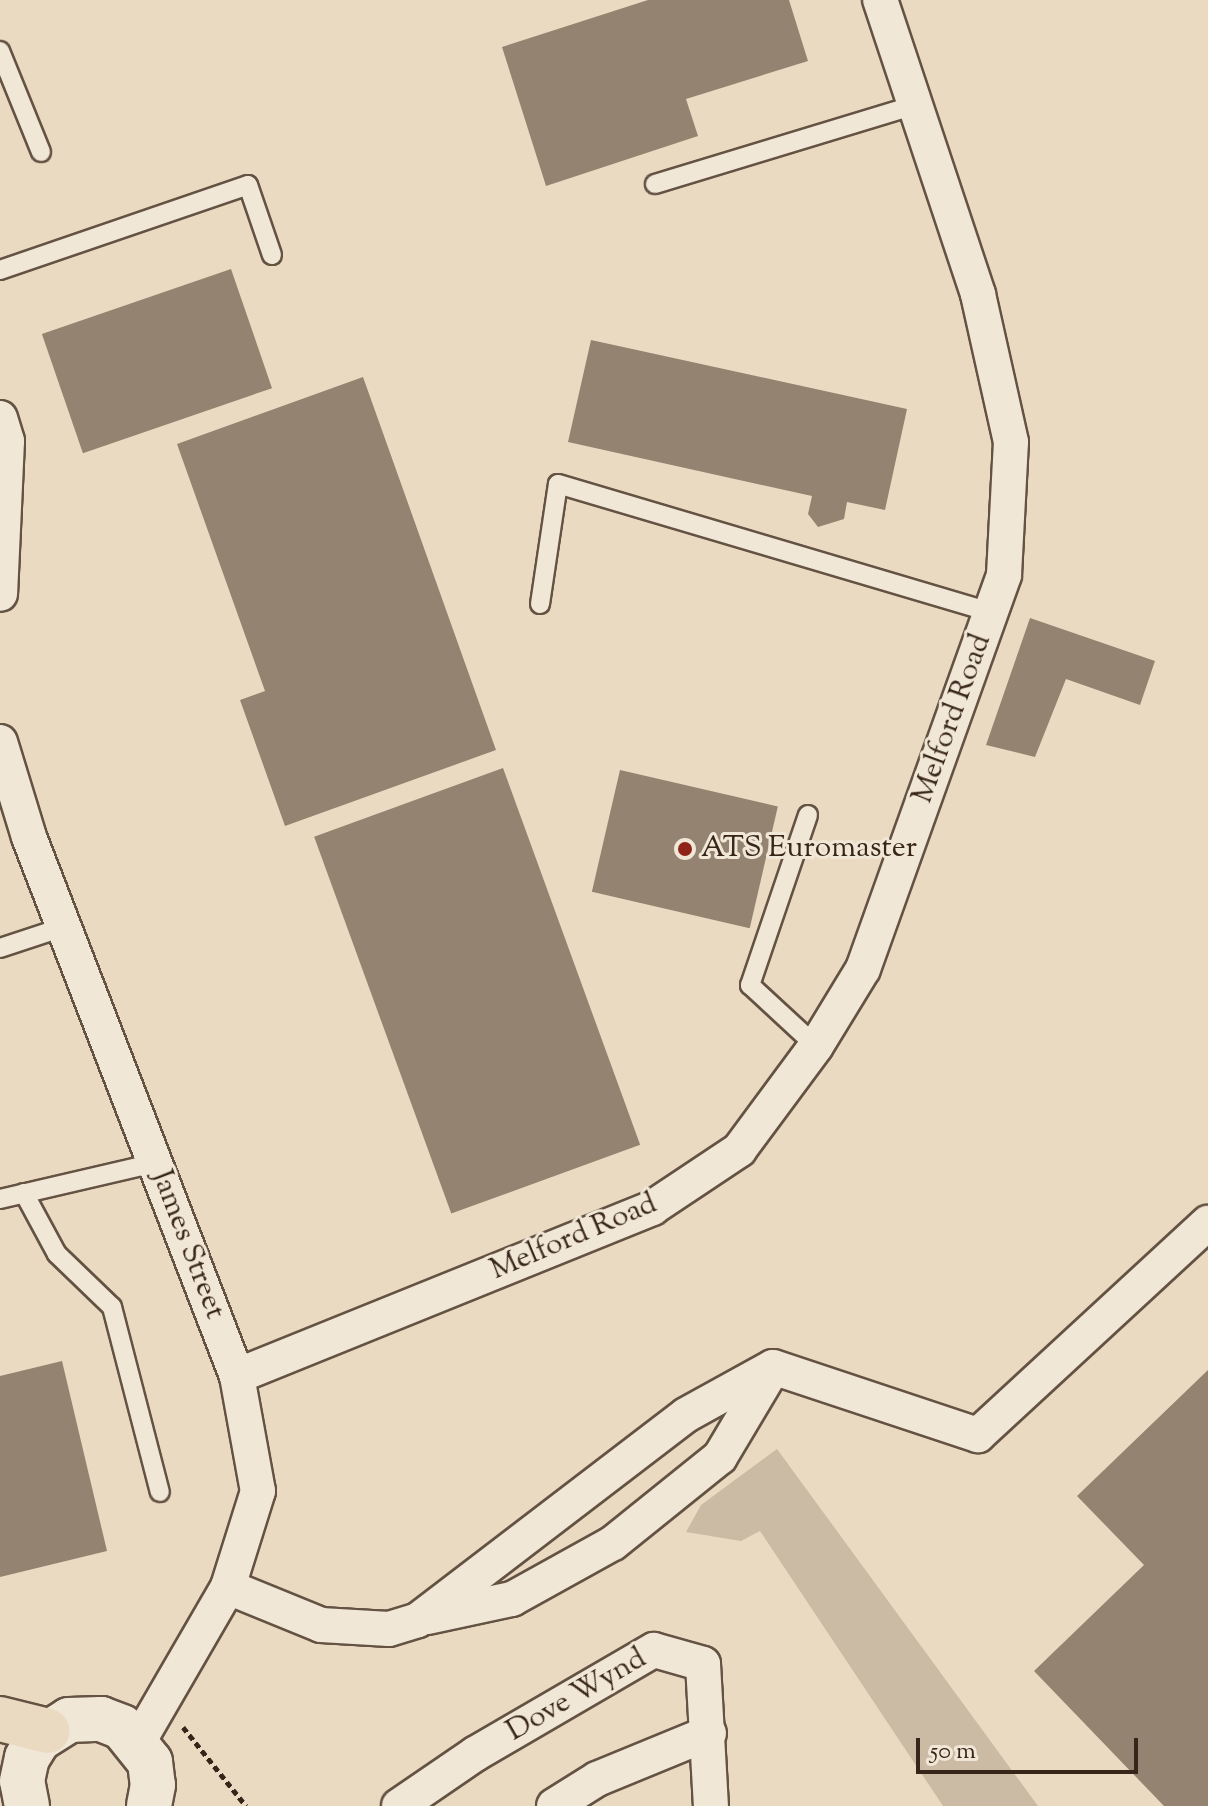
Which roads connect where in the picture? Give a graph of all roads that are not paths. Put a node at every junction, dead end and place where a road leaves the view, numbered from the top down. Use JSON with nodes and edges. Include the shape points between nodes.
{"nodes":[{"id":1,"x":880,"y":0,"type":"edge"},
{"id":2,"x":0,"y":51,"type":"edge"},
{"id":3,"x":915,"y":105,"type":"junction"},
{"id":4,"x":41,"y":152,"type":"dead end"},
{"id":5,"x":655,"y":184,"type":"dead end"},
{"id":6,"x":272,"y":255,"type":"dead end"},
{"id":7,"x":0,"y":270,"type":"edge"},
{"id":8,"x":2,"y":434,"type":"edge"},
{"id":9,"x":0,"y":594,"type":"edge"},
{"id":10,"x":540,"y":604,"type":"dead end"},
{"id":11,"x":991,"y":612,"type":"junction"},
{"id":12,"x":0,"y":742,"type":"edge"},
{"id":13,"x":808,"y":815,"type":"dead end"},
{"id":14,"x":64,"y":927,"type":"junction"},
{"id":15,"x":0,"y":948,"type":"edge"},
{"id":16,"x":816,"y":1046,"type":"junction"},
{"id":17,"x":155,"y":1163,"type":"junction"},
{"id":18,"x":24,"y":1193,"type":"junction"},
{"id":19,"x":0,"y":1199,"type":"edge"},
{"id":20,"x":1208,"y":1223,"type":"edge"},
{"id":21,"x":773,"y":1367,"type":"junction"},
{"id":22,"x":237,"y":1376,"type":"junction"},
{"id":23,"x":160,"y":1492,"type":"dead end"},
{"id":24,"x":228,"y":1587,"type":"junction"},
{"id":25,"x":418,"y":1620,"type":"junction"},
{"id":26,"x":0,"y":1719,"type":"edge"},
{"id":27,"x":48,"y":1731,"type":"junction"},
{"id":28,"x":709,"y":1733,"type":"junction"},
{"id":29,"x":138,"y":1742,"type":"junction"},
{"id":30,"x":16,"y":1791,"type":"edge"},
{"id":31,"x":149,"y":1806,"type":"edge"},
{"id":32,"x":399,"y":1806,"type":"edge"},
{"id":33,"x":554,"y":1806,"type":"edge"},
{"id":34,"x":711,"y":1806,"type":"edge"}],
"edges":[{"from":1,"to":3,"type":"street","name":"Melford Road"},
{"from":2,"to":4,"type":"lane"},
{"from":3,"to":5,"type":"lane"},
{"from":3,"to":11,"type":"street","name":"Melford Road","via":[[978,294],[1011,442],[1004,575]]},
{"from":6,"to":7,"type":"lane","via":[[248,185]]},
{"from":8,"to":9,"type":"street"},
{"from":10,"to":11,"type":"lane","via":[[558,484]]},
{"from":11,"to":16,"type":"street","name":"Melford Road","via":[[863,969]]},
{"from":12,"to":14,"type":"street","name":"James Street"},
{"from":13,"to":16,"type":"lane","via":[[750,985]]},
{"from":14,"to":15,"type":"lane"},
{"from":14,"to":17,"type":"street","name":"James Street"},
{"from":16,"to":22,"type":"street","name":"Melford Road","via":[[739,1150],[652,1208]]},
{"from":17,"to":18,"type":"lane"},
{"from":17,"to":22,"type":"street","name":"James Street"},
{"from":18,"to":19,"type":"lane"},
{"from":18,"to":23,"type":"lane","via":[[57,1254],[112,1307]]},
{"from":20,"to":21,"type":"street","via":[[978,1435]]},
{"from":21,"to":25,"type":"street","via":[[686,1415]]},
{"from":21,"to":25,"type":"street","via":[[720,1457],[613,1543],[512,1599]]},
{"from":22,"to":24,"type":"street","name":"James Street","via":[[258,1491]]},
{"from":24,"to":25,"type":"street","via":[[321,1625],[389,1629]]},
{"from":24,"to":29,"type":"street","name":"James Street"},
{"from":26,"to":27,"type":"highway"},
{"from":27,"to":29,"type":"street","via":[[69,1720],[101,1719]]},
{"from":27,"to":30,"type":"street","via":[[27,1758]]},
{"from":28,"to":32,"type":"street","name":"Dove Wynd","via":[[703,1664],[654,1650],[475,1754]]},
{"from":28,"to":33,"type":"street","via":[[597,1779]]},
{"from":28,"to":34,"type":"street","name":"Dove Wynd"},
{"from":29,"to":31,"type":"street","via":[[150,1762]]}]}
